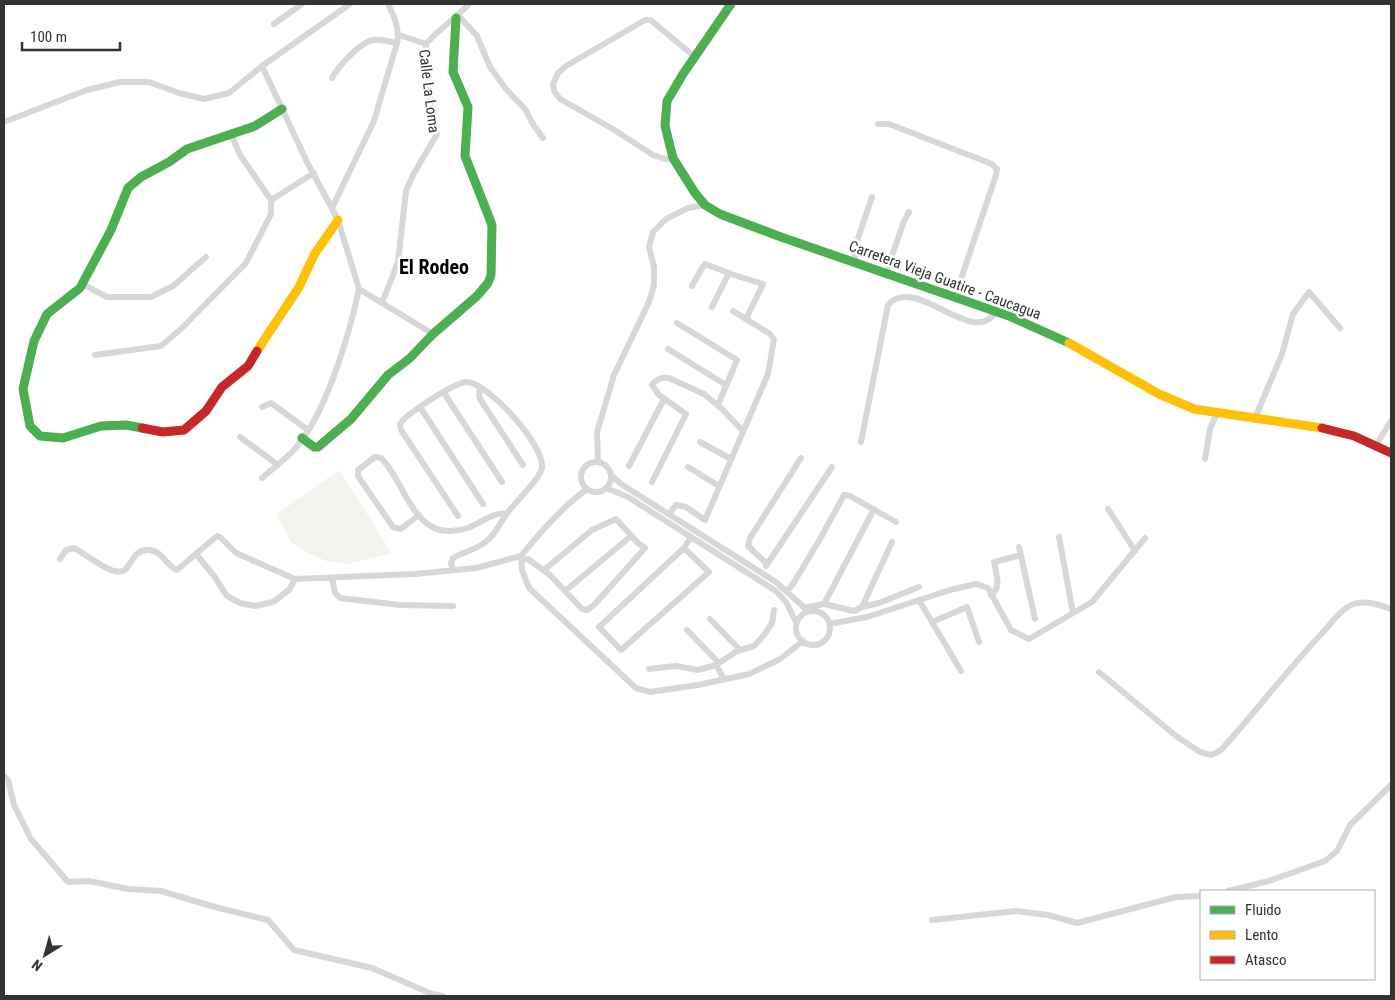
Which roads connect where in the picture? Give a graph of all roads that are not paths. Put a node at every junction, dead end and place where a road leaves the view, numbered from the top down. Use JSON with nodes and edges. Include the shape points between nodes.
{"nodes":[{"id":1,"x":302,"y":4,"type":"edge"},
{"id":2,"x":350,"y":4,"type":"edge"},
{"id":3,"x":388,"y":4,"type":"edge"},
{"id":4,"x":469,"y":4,"type":"edge"},
{"id":5,"x":731,"y":4,"type":"edge"},
{"id":6,"x":457,"y":16,"type":"junction"},
{"id":7,"x":274,"y":24,"type":"dead end"},
{"id":8,"x":399,"y":35,"type":"junction"},
{"id":9,"x":397,"y":43,"type":"junction"},
{"id":10,"x":426,"y":44,"type":"junction"},
{"id":11,"x":695,"y":57,"type":"junction"},
{"id":12,"x":262,"y":66,"type":"junction"},
{"id":13,"x":332,"y":78,"type":"dead end"},
{"id":14,"x":282,"y":109,"type":"junction"},
{"id":15,"x":4,"y":122,"type":"edge"},
{"id":16,"x":878,"y":124,"type":"dead end"},
{"id":17,"x":231,"y":134,"type":"junction"},
{"id":18,"x":543,"y":138,"type":"dead end"},
{"id":19,"x":673,"y":158,"type":"junction"},
{"id":20,"x":314,"y":173,"type":"junction"},
{"id":21,"x":872,"y":197,"type":"dead end"},
{"id":22,"x":271,"y":200,"type":"junction"},
{"id":23,"x":705,"y":205,"type":"junction"},
{"id":24,"x":332,"y":208,"type":"junction"},
{"id":25,"x":909,"y":212,"type":"dead end"},
{"id":26,"x":338,"y":220,"type":"junction"},
{"id":27,"x":206,"y":257,"type":"dead end"},
{"id":28,"x":854,"y":262,"type":"junction"},
{"id":29,"x":729,"y":273,"type":"junction"},
{"id":30,"x":886,"y":273,"type":"junction"},
{"id":31,"x":82,"y":284,"type":"junction"},
{"id":32,"x":692,"y":286,"type":"dead end"},
{"id":33,"x":359,"y":289,"type":"junction"},
{"id":34,"x":955,"y":297,"type":"junction"},
{"id":35,"x":382,"y":303,"type":"junction"},
{"id":36,"x":712,"y":306,"type":"dead end"},
{"id":37,"x":733,"y":311,"type":"dead end"},
{"id":38,"x":996,"y":311,"type":"junction"},
{"id":39,"x":746,"y":318,"type":"junction"},
{"id":40,"x":677,"y":323,"type":"dead end"},
{"id":41,"x":1340,"y":328,"type":"dead end"},
{"id":42,"x":433,"y":334,"type":"junction"},
{"id":43,"x":668,"y":349,"type":"dead end"},
{"id":44,"x":96,"y":355,"type":"dead end"},
{"id":45,"x":726,"y":385,"type":"junction"},
{"id":46,"x":480,"y":389,"type":"junction"},
{"id":47,"x":444,"y":393,"type":"junction"},
{"id":48,"x":664,"y":399,"type":"junction"},
{"id":49,"x":718,"y":405,"type":"junction"},
{"id":50,"x":420,"y":406,"type":"junction"},
{"id":51,"x":262,"y":407,"type":"dead end"},
{"id":52,"x":1217,"y":413,"type":"junction"},
{"id":53,"x":1255,"y":418,"type":"junction"},
{"id":54,"x":1391,"y":421,"type":"edge"},
{"id":55,"x":308,"y":430,"type":"junction"},
{"id":56,"x":744,"y":430,"type":"junction"},
{"id":57,"x":240,"y":437,"type":"dead end"},
{"id":58,"x":302,"y":438,"type":"junction"},
{"id":59,"x":700,"y":442,"type":"dead end"},
{"id":60,"x":861,"y":442,"type":"dead end"},
{"id":61,"x":1376,"y":445,"type":"junction"},
{"id":62,"x":1391,"y":453,"type":"edge"},
{"id":63,"x":801,"y":458,"type":"dead end"},
{"id":64,"x":731,"y":459,"type":"junction"},
{"id":65,"x":1205,"y":459,"type":"dead end"},
{"id":66,"x":598,"y":462,"type":"junction"},
{"id":67,"x":278,"y":464,"type":"junction"},
{"id":68,"x":523,"y":465,"type":"dead end"},
{"id":69,"x":629,"y":466,"type":"dead end"},
{"id":70,"x":832,"y":467,"type":"dead end"},
{"id":71,"x":688,"y":468,"type":"dead end"},
{"id":72,"x":611,"y":475,"type":"junction"},
{"id":73,"x":262,"y":478,"type":"dead end"},
{"id":74,"x":502,"y":482,"type":"dead end"},
{"id":75,"x":652,"y":482,"type":"dead end"},
{"id":76,"x":719,"y":486,"type":"junction"},
{"id":77,"x":606,"y":488,"type":"junction"},
{"id":78,"x":587,"y":489,"type":"junction"},
{"id":79,"x":483,"y":504,"type":"dead end"},
{"id":80,"x":874,"y":509,"type":"junction"},
{"id":81,"x":1108,"y":509,"type":"dead end"},
{"id":82,"x":506,"y":514,"type":"junction"},
{"id":83,"x":669,"y":514,"type":"junction"},
{"id":84,"x":418,"y":515,"type":"junction"},
{"id":85,"x":458,"y":516,"type":"dead end"},
{"id":86,"x":896,"y":522,"type":"dead end"},
{"id":87,"x":631,"y":536,"type":"junction"},
{"id":88,"x":691,"y":536,"type":"junction"},
{"id":89,"x":1059,"y":537,"type":"dead end"},
{"id":90,"x":1145,"y":538,"type":"dead end"},
{"id":91,"x":892,"y":542,"type":"dead end"},
{"id":92,"x":1020,"y":546,"type":"dead end"},
{"id":93,"x":684,"y":548,"type":"junction"},
{"id":94,"x":1135,"y":551,"type":"junction"},
{"id":95,"x":196,"y":554,"type":"junction"},
{"id":96,"x":1022,"y":555,"type":"junction"},
{"id":97,"x":522,"y":558,"type":"junction"},
{"id":98,"x":60,"y":559,"type":"dead end"},
{"id":99,"x":767,"y":564,"type":"junction"},
{"id":100,"x":453,"y":570,"type":"junction"},
{"id":101,"x":544,"y":570,"type":"junction"},
{"id":102,"x":761,"y":572,"type":"junction"},
{"id":103,"x":332,"y":578,"type":"junction"},
{"id":104,"x":296,"y":579,"type":"junction"},
{"id":105,"x":919,"y":588,"type":"dead end"},
{"id":106,"x":565,"y":591,"type":"junction"},
{"id":107,"x":787,"y":592,"type":"junction"},
{"id":108,"x":991,"y":595,"type":"junction"},
{"id":109,"x":920,"y":600,"type":"junction"},
{"id":110,"x":824,"y":604,"type":"junction"},
{"id":111,"x":453,"y":606,"type":"dead end"},
{"id":112,"x":862,"y":607,"type":"junction"},
{"id":113,"x":806,"y":609,"type":"junction"},
{"id":114,"x":774,"y":610,"type":"dead end"},
{"id":115,"x":1391,"y":610,"type":"edge"},
{"id":116,"x":1072,"y":613,"type":"junction"},
{"id":117,"x":710,"y":618,"type":"dead end"},
{"id":118,"x":1035,"y":619,"type":"dead end"},
{"id":119,"x":796,"y":622,"type":"junction"},
{"id":120,"x":932,"y":622,"type":"junction"},
{"id":121,"x":829,"y":624,"type":"junction"},
{"id":122,"x":687,"y":630,"type":"dead end"},
{"id":123,"x":803,"y":641,"type":"junction"},
{"id":124,"x":979,"y":642,"type":"dead end"},
{"id":125,"x":740,"y":650,"type":"junction"},
{"id":126,"x":718,"y":664,"type":"junction"},
{"id":127,"x":649,"y":669,"type":"dead end"},
{"id":128,"x":961,"y":671,"type":"dead end"},
{"id":129,"x":1099,"y":672,"type":"dead end"},
{"id":130,"x":724,"y":679,"type":"junction"},
{"id":131,"x":4,"y":776,"type":"edge"},
{"id":132,"x":1391,"y":784,"type":"edge"},
{"id":133,"x":1232,"y":890,"type":"edge"},
{"id":134,"x":1200,"y":896,"type":"edge"},
{"id":135,"x":932,"y":920,"type":"dead end"},
{"id":136,"x":443,"y":996,"type":"edge"}],
"edges":[{"from":1,"to":7,"type":"street"},
{"from":2,"to":12,"type":"street"},
{"from":3,"to":8,"type":"street"},
{"from":4,"to":6,"type":"street"},
{"from":5,"to":11,"type":"street","name":"Carretera Vieja Guatire - Caucagua"},
{"from":6,"to":10,"type":"street"},
{"from":6,"to":18,"type":"street","via":[[477,36],[490,68],[526,110]]},
{"from":6,"to":42,"type":"street","via":[[452,66],[468,110],[465,156],[492,225],[492,268],[488,283],[477,296]]},
{"from":8,"to":9,"type":"street"},
{"from":8,"to":10,"type":"street","name":"Calle La Loma"},
{"from":9,"to":13,"type":"street","via":[[369,42],[343,62]]},
{"from":9,"to":24,"type":"street","via":[[374,121]]},
{"from":10,"to":35,"type":"street","name":"Calle La Loma","via":[[428,90],[437,134],[406,191],[398,262]]},
{"from":11,"to":19,"type":"street","name":"Carretera Vieja Guatire - Caucagua","via":[[667,101],[665,126]]},
{"from":11,"to":19,"type":"street","via":[[653,22],[645,20],[566,66],[558,73],[554,84],[555,94],[564,103],[653,155]]},
{"from":12,"to":14,"type":"street"},
{"from":12,"to":15,"type":"street","via":[[228,93],[204,99],[149,82],[120,82],[87,90]]},
{"from":14,"to":17,"type":"street","via":[[255,126]]},
{"from":14,"to":20,"type":"street"},
{"from":16,"to":34,"type":"street","via":[[889,124],[992,164],[997,169]]},
{"from":17,"to":22,"type":"street","via":[[240,155]]},
{"from":17,"to":31,"type":"street","via":[[187,149],[128,188],[111,230]]},
{"from":19,"to":23,"type":"street","name":"Carretera Vieja Guatire - Caucagua"},
{"from":20,"to":22,"type":"street"},
{"from":20,"to":24,"type":"street"},
{"from":21,"to":28,"type":"street","via":[[858,238]]},
{"from":22,"to":44,"type":"street","via":[[271,214],[246,263],[181,329],[161,346]]},
{"from":23,"to":28,"type":"street","name":"Carretera Vieja Guatire - Caucagua","via":[[720,214]]},
{"from":23,"to":66,"type":"street","via":[[688,208],[666,219],[653,232],[649,247],[654,285],[614,375],[597,432]]},
{"from":24,"to":26,"type":"street"},
{"from":25,"to":30,"type":"street"},
{"from":26,"to":31,"type":"street","via":[[328,231],[299,287],[248,366],[222,387],[206,410],[184,430],[163,432],[126,425],[101,426],[63,438],[40,436],[30,426],[23,389],[34,341],[47,314]]},
{"from":26,"to":33,"type":"street"},
{"from":27,"to":31,"type":"street","via":[[172,286],[151,297],[107,297]]},
{"from":28,"to":30,"type":"street","name":"Carretera Vieja Guatire - Caucagua"},
{"from":29,"to":32,"type":"street","via":[[705,264]]},
{"from":29,"to":36,"type":"street"},
{"from":29,"to":39,"type":"street","via":[[763,284]]},
{"from":30,"to":34,"type":"street","name":"Carretera Vieja Guatire - Caucagua"},
{"from":33,"to":35,"type":"street"},
{"from":33,"to":55,"type":"street","via":[[329,390]]},
{"from":34,"to":38,"type":"street","name":"Carretera Vieja Guatire - Caucagua"},
{"from":35,"to":42,"type":"street"},
{"from":37,"to":39,"type":"street"},
{"from":38,"to":52,"type":"street","name":"Carretera Vieja Guatire - Caucagua","via":[[1062,339],[1159,394],[1194,409]]},
{"from":38,"to":60,"type":"street","via":[[986,322],[978,323],[906,296],[892,300],[888,305]]},
{"from":39,"to":56,"type":"street","via":[[774,340],[768,374]]},
{"from":40,"to":45,"type":"street","via":[[737,360]]},
{"from":41,"to":53,"type":"street","via":[[1308,292],[1293,314],[1282,354]]},
{"from":42,"to":58,"type":"street","via":[[385,378],[351,419],[318,447]]},
{"from":43,"to":45,"type":"street"},
{"from":45,"to":49,"type":"street"},
{"from":46,"to":47,"type":"street","via":[[466,382]]},
{"from":46,"to":68,"type":"street","via":[[480,400]]},
{"from":46,"to":82,"type":"street","via":[[525,430],[542,461],[539,476]]},
{"from":47,"to":50,"type":"street"},
{"from":47,"to":74,"type":"street"},
{"from":48,"to":49,"type":"street","via":[[652,385],[655,381],[669,378],[704,394]]},
{"from":48,"to":69,"type":"street"},
{"from":48,"to":75,"type":"street","via":[[686,414]]},
{"from":49,"to":56,"type":"street"},
{"from":50,"to":79,"type":"street"},
{"from":50,"to":85,"type":"street","via":[[404,419],[400,428]]},
{"from":51,"to":55,"type":"street","via":[[271,403]]},
{"from":52,"to":53,"type":"street","name":"Carretera Vieja Guatire - Caucagua"},
{"from":52,"to":65,"type":"street"},
{"from":53,"to":61,"type":"street","name":"Carretera Vieja Guatire - Caucagua","via":[[1316,427]]},
{"from":54,"to":61,"type":"street"},
{"from":55,"to":58,"type":"street"},
{"from":56,"to":64,"type":"street"},
{"from":57,"to":67,"type":"street"},
{"from":58,"to":67,"type":"street","via":[[293,452]]},
{"from":59,"to":64,"type":"street"},
{"from":61,"to":62,"type":"street","name":"Carretera Vieja Guatire - Caucagua"},
{"from":63,"to":99,"type":"street","via":[[750,538],[748,546]]},
{"from":64,"to":76,"type":"street"},
{"from":66,"to":72,"type":"street","via":[[607,466]]},
{"from":66,"to":78,"type":"street","via":[[589,464],[582,471],[582,481]]},
{"from":67,"to":73,"type":"street"},
{"from":70,"to":99,"type":"street"},
{"from":71,"to":76,"type":"street"},
{"from":72,"to":77,"type":"street"},
{"from":72,"to":83,"type":"street"},
{"from":76,"to":83,"type":"street","via":[[704,520],[686,507],[676,506]]},
{"from":77,"to":78,"type":"street","via":[[597,492]]},
{"from":77,"to":88,"type":"street","via":[[628,497]]},
{"from":78,"to":97,"type":"street","via":[[571,500]]},
{"from":80,"to":86,"type":"street"},
{"from":80,"to":107,"type":"street","via":[[844,495]]},
{"from":80,"to":110,"type":"street"},
{"from":81,"to":94,"type":"street"},
{"from":82,"to":84,"type":"street","via":[[466,528],[445,531]]},
{"from":82,"to":100,"type":"street","via":[[498,529],[484,543],[453,558]]},
{"from":83,"to":102,"type":"street"},
{"from":84,"to":84,"type":"street","via":[[383,460],[375,456],[358,470],[358,476],[394,527],[401,529]]},
{"from":87,"to":101,"type":"street","via":[[616,518],[592,530]]},
{"from":87,"to":106,"type":"street"},
{"from":87,"to":106,"type":"street","via":[[646,548],[594,605],[587,610],[582,609]]},
{"from":88,"to":93,"type":"street"},
{"from":88,"to":119,"type":"street","via":[[776,591]]},
{"from":89,"to":116,"type":"street"},
{"from":90,"to":94,"type":"street"},
{"from":91,"to":112,"type":"street"},
{"from":92,"to":96,"type":"street"},
{"from":93,"to":93,"type":"street","via":[[599,627],[621,650],[709,572]]},
{"from":94,"to":116,"type":"street","via":[[1092,602]]},
{"from":95,"to":98,"type":"street","via":[[177,570],[160,554],[149,550],[139,552],[121,571],[101,565],[74,548],[66,550]]},
{"from":95,"to":104,"type":"street","via":[[218,537],[236,553]]},
{"from":95,"to":104,"type":"street","via":[[227,596],[240,603],[255,606],[273,602],[289,590]]},
{"from":96,"to":108,"type":"street","via":[[994,562],[998,585]]},
{"from":96,"to":118,"type":"street"},
{"from":97,"to":100,"type":"street"},
{"from":97,"to":101,"type":"street"},
{"from":97,"to":130,"type":"street","via":[[522,570],[529,588],[636,688],[650,692]]},
{"from":99,"to":102,"type":"street"},
{"from":100,"to":103,"type":"street"},
{"from":101,"to":106,"type":"street"},
{"from":102,"to":107,"type":"street"},
{"from":103,"to":104,"type":"street"},
{"from":103,"to":111,"type":"street","via":[[335,593],[340,598],[400,605]]},
{"from":105,"to":112,"type":"street","via":[[879,604]]},
{"from":107,"to":113,"type":"street"},
{"from":108,"to":109,"type":"street","via":[[988,588],[976,584]]},
{"from":108,"to":116,"type":"street","via":[[1011,630],[1029,639]]},
{"from":109,"to":120,"type":"street"},
{"from":109,"to":121,"type":"street","via":[[867,617]]},
{"from":110,"to":112,"type":"street","via":[[854,611]]},
{"from":110,"to":113,"type":"street"},
{"from":113,"to":119,"type":"street"},
{"from":113,"to":121,"type":"street","via":[[824,614]]},
{"from":114,"to":125,"type":"street","via":[[772,623],[764,635],[754,646]]},
{"from":115,"to":129,"type":"street","via":[[1366,603],[1345,609],[1216,754],[1200,752],[1184,741]]},
{"from":117,"to":125,"type":"street"},
{"from":119,"to":123,"type":"street","via":[[796,633]]},
{"from":120,"to":124,"type":"street","via":[[967,607]]},
{"from":120,"to":128,"type":"street"},
{"from":121,"to":123,"type":"street","via":[[824,640],[814,645]]},
{"from":122,"to":126,"type":"street"},
{"from":123,"to":130,"type":"street","via":[[780,659],[749,674]]},
{"from":125,"to":126,"type":"street"},
{"from":126,"to":127,"type":"street","via":[[698,670],[676,666]]},
{"from":126,"to":130,"type":"street"},
{"from":131,"to":136,"type":"street","via":[[31,839],[68,882],[89,881],[128,889],[161,891],[268,920],[294,950],[372,968]]},
{"from":132,"to":133,"type":"street","via":[[1350,825],[1337,851],[1324,861],[1269,881]]},
{"from":134,"to":135,"type":"street","via":[[1176,897],[1077,922],[1016,911]]}]}
